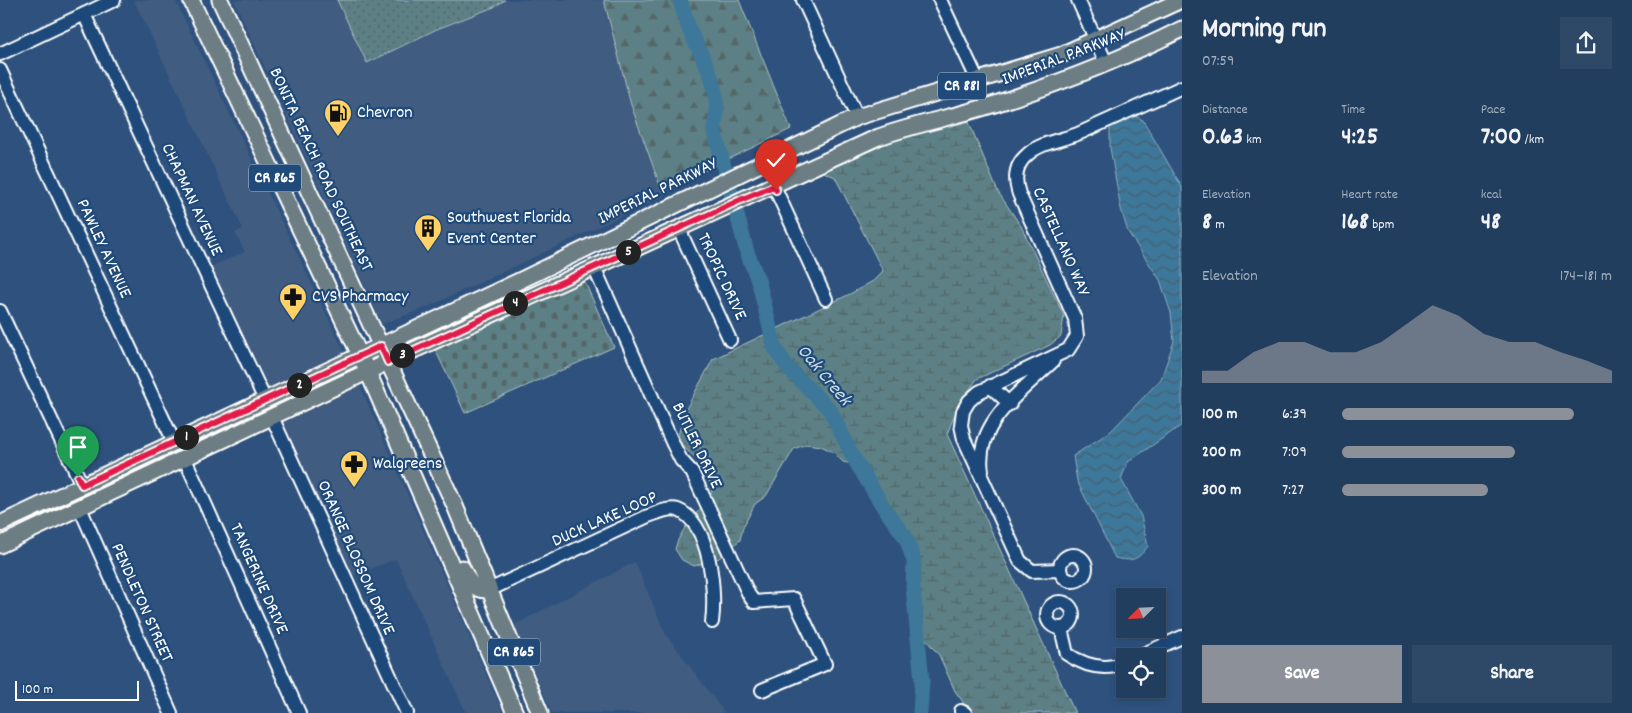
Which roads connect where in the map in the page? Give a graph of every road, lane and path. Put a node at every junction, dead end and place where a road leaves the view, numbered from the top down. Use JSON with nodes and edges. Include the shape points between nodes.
{"nodes":[{"id":1,"x":114,"y":0,"type":"edge"},
{"id":2,"x":191,"y":0,"type":"edge"},
{"id":3,"x":220,"y":0,"type":"edge"},
{"id":4,"x":803,"y":0,"type":"edge"},
{"id":5,"x":940,"y":0,"type":"edge"},
{"id":6,"x":1078,"y":0,"type":"edge"},
{"id":7,"x":1181,"y":0,"type":"edge"},
{"id":8,"x":84,"y":14,"type":"junction"},
{"id":9,"x":1182,"y":29,"type":"edge"},
{"id":10,"x":1096,"y":40,"type":"junction"},
{"id":11,"x":0,"y":54,"type":"edge"},
{"id":12,"x":1106,"y":63,"type":"junction"},
{"id":13,"x":0,"y":70,"type":"edge"},
{"id":14,"x":978,"y":81,"type":"junction"},
{"id":15,"x":1182,"y":87,"type":"edge"},
{"id":16,"x":857,"y":117,"type":"junction"},
{"id":17,"x":774,"y":186,"type":"junction"},
{"id":18,"x":664,"y":210,"type":"junction"},
{"id":19,"x":679,"y":229,"type":"junction"},
{"id":20,"x":616,"y":234,"type":"junction"},
{"id":21,"x":594,"y":267,"type":"junction"},
{"id":22,"x":826,"y":299,"type":"dead end"},
{"id":23,"x":0,"y":311,"type":"edge"},
{"id":24,"x":730,"y":340,"type":"dead end"},
{"id":25,"x":381,"y":346,"type":"junction"},
{"id":26,"x":360,"y":356,"type":"junction"},
{"id":27,"x":1058,"y":356,"type":"junction"},
{"id":28,"x":388,"y":362,"type":"junction"},
{"id":29,"x":368,"y":372,"type":"junction"},
{"id":30,"x":990,"y":386,"type":"junction"},
{"id":31,"x":265,"y":400,"type":"junction"},
{"id":32,"x":1010,"y":404,"type":"junction"},
{"id":33,"x":272,"y":417,"type":"junction"},
{"id":34,"x":174,"y":442,"type":"junction"},
{"id":35,"x":184,"y":459,"type":"junction"},
{"id":36,"x":984,"y":482,"type":"junction"},
{"id":37,"x":82,"y":485,"type":"junction"},
{"id":38,"x":425,"y":503,"type":"junction"},
{"id":39,"x":80,"y":508,"type":"junction"},
{"id":40,"x":0,"y":524,"type":"edge"},
{"id":41,"x":0,"y":545,"type":"edge"},
{"id":42,"x":1060,"y":570,"type":"dead end"},
{"id":43,"x":489,"y":590,"type":"junction"},
{"id":44,"x":712,"y":622,"type":"dead end"},
{"id":45,"x":1061,"y":628,"type":"dead end"},
{"id":46,"x":1182,"y":637,"type":"edge"},
{"id":47,"x":1157,"y":648,"type":"edge"},
{"id":48,"x":1116,"y":666,"type":"edge"},
{"id":49,"x":762,"y":690,"type":"dead end"},
{"id":50,"x":171,"y":713,"type":"edge"},
{"id":51,"x":299,"y":713,"type":"edge"},
{"id":52,"x":407,"y":713,"type":"edge"},
{"id":53,"x":515,"y":713,"type":"edge"},
{"id":54,"x":540,"y":713,"type":"edge"}],
"edges":[{"from":1,"to":8,"type":"street"},
{"from":2,"to":26,"type":"main road","number":"CR 865"},
{"from":3,"to":25,"type":"main road","name":"BONITA BEACH ROAD SOUTHEAST","number":"CR 865"},
{"from":4,"to":16,"type":"street"},
{"from":5,"to":14,"type":"street"},
{"from":6,"to":10,"type":"street"},
{"from":7,"to":10,"type":"main road","name":"IMPERIAL PARKWAY","number":"CR 881"},
{"from":8,"to":11,"type":"street"},
{"from":8,"to":31,"type":"street","name":"CHAPMAN AVENUE"},
{"from":9,"to":12,"type":"main road","name":"IMPERIAL PARKWAY","number":"CR 881"},
{"from":10,"to":12,"type":"street"},
{"from":10,"to":14,"type":"main road","name":"IMPERIAL PARKWAY","number":"CR 881","via":[[1062,55]]},
{"from":12,"to":17,"type":"main road","name":"IMPERIAL PARKWAY","number":"CR 881","via":[[1000,102],[876,138]]},
{"from":13,"to":34,"type":"street","name":"PAWLEY AVENUE"},
{"from":14,"to":16,"type":"main road","name":"IMPERIAL PARKWAY","number":"CR 881"},
{"from":15,"to":27,"type":"street","name":"CASTELLANO WAY","via":[[1036,149],[1020,164],[1016,175],[1019,194],[1078,325],[1072,347]]},
{"from":16,"to":18,"type":"main road","name":"IMPERIAL PARKWAY","number":"CR 881"},
{"from":17,"to":19,"type":"main road","name":"IMPERIAL PARKWAY","number":"CR 881"},
{"from":17,"to":22,"type":"street"},
{"from":18,"to":19,"type":"main road"},
{"from":18,"to":20,"type":"main road","name":"IMPERIAL PARKWAY","number":"CR 881"},
{"from":19,"to":21,"type":"main road","name":"IMPERIAL PARKWAY","number":"CR 881"},
{"from":19,"to":24,"type":"street","name":"TROPIC DRIVE"},
{"from":20,"to":21,"type":"main road","via":[[595,253],[592,259]]},
{"from":20,"to":25,"type":"main road","name":"IMPERIAL PARKWAY","number":"CR 881"},
{"from":21,"to":28,"type":"main road","name":"IMPERIAL PARKWAY","number":"CR 881"},
{"from":21,"to":49,"type":"street","name":"BUTLER DRIVE","via":[[673,444],[692,472],[749,595],[754,602],[794,599],[825,664]]},
{"from":23,"to":37,"type":"street"},
{"from":25,"to":26,"type":"main road","name":"IMPERIAL PARKWAY","number":"CR 881"},
{"from":25,"to":28,"type":"main road","name":"BONITA BEACH ROAD SOUTHEAST","number":"CR 865"},
{"from":26,"to":29,"type":"main road","number":"CR 865"},
{"from":26,"to":31,"type":"main road","name":"IMPERIAL PARKWAY"},
{"from":27,"to":30,"type":"street","name":"CASTELLANO WAY"},
{"from":27,"to":32,"type":"street","name":"CASTELLANO WAY"},
{"from":28,"to":29,"type":"main road","name":"IMPERIAL PARKWAY","number":"CR 881"},
{"from":28,"to":43,"type":"main road","name":"BONITA BEACH ROAD SOUTHEAST","number":"CR 865","via":[[455,506]]},
{"from":29,"to":33,"type":"main road","name":"IMPERIAL PARKWAY"},
{"from":29,"to":38,"type":"main road","number":"CR 865"},
{"from":30,"to":32,"type":"street"},
{"from":30,"to":36,"type":"street","name":"CASTELLANO WAY","via":[[968,401],[961,418],[964,439]]},
{"from":31,"to":34,"type":"main road","name":"IMPERIAL PARKWAY"},
{"from":32,"to":36,"type":"street","name":"CASTELLANO WAY","via":[[994,420],[984,437],[981,459]]},
{"from":33,"to":35,"type":"main road","name":"IMPERIAL PARKWAY"},
{"from":33,"to":52,"type":"street","name":"ORANGE BLOSSOM DRIVE"},
{"from":34,"to":37,"type":"main road","name":"IMPERIAL PARKWAY"},
{"from":35,"to":39,"type":"main road","name":"IMPERIAL PARKWAY"},
{"from":35,"to":51,"type":"street","name":"TANGERINE DRIVE"},
{"from":36,"to":42,"type":"street","name":"CASTELLANO WAY","via":[[1023,566],[1038,573]]},
{"from":37,"to":40,"type":"main road","name":"IMPERIAL PARKWAY"},
{"from":38,"to":43,"type":"main road","via":[[440,518],[468,579],[481,590]]},
{"from":38,"to":53,"type":"main road","number":"CR 865"},
{"from":39,"to":41,"type":"main road","name":"IMPERIAL PARKWAY"},
{"from":39,"to":50,"type":"street","name":"PENDLETON STREET"},
{"from":43,"to":44,"type":"street","name":"DUCK LAKE LOOP","via":[[648,516],[678,510],[694,525],[708,554],[714,597]]},
{"from":43,"to":54,"type":"main road","name":"BONITA BEACH ROAD SOUTHEAST","number":"CR 865"},
{"from":45,"to":48,"type":"street","via":[[1067,654],[1080,662],[1110,668]]},
{"from":46,"to":47,"type":"street"}]}
